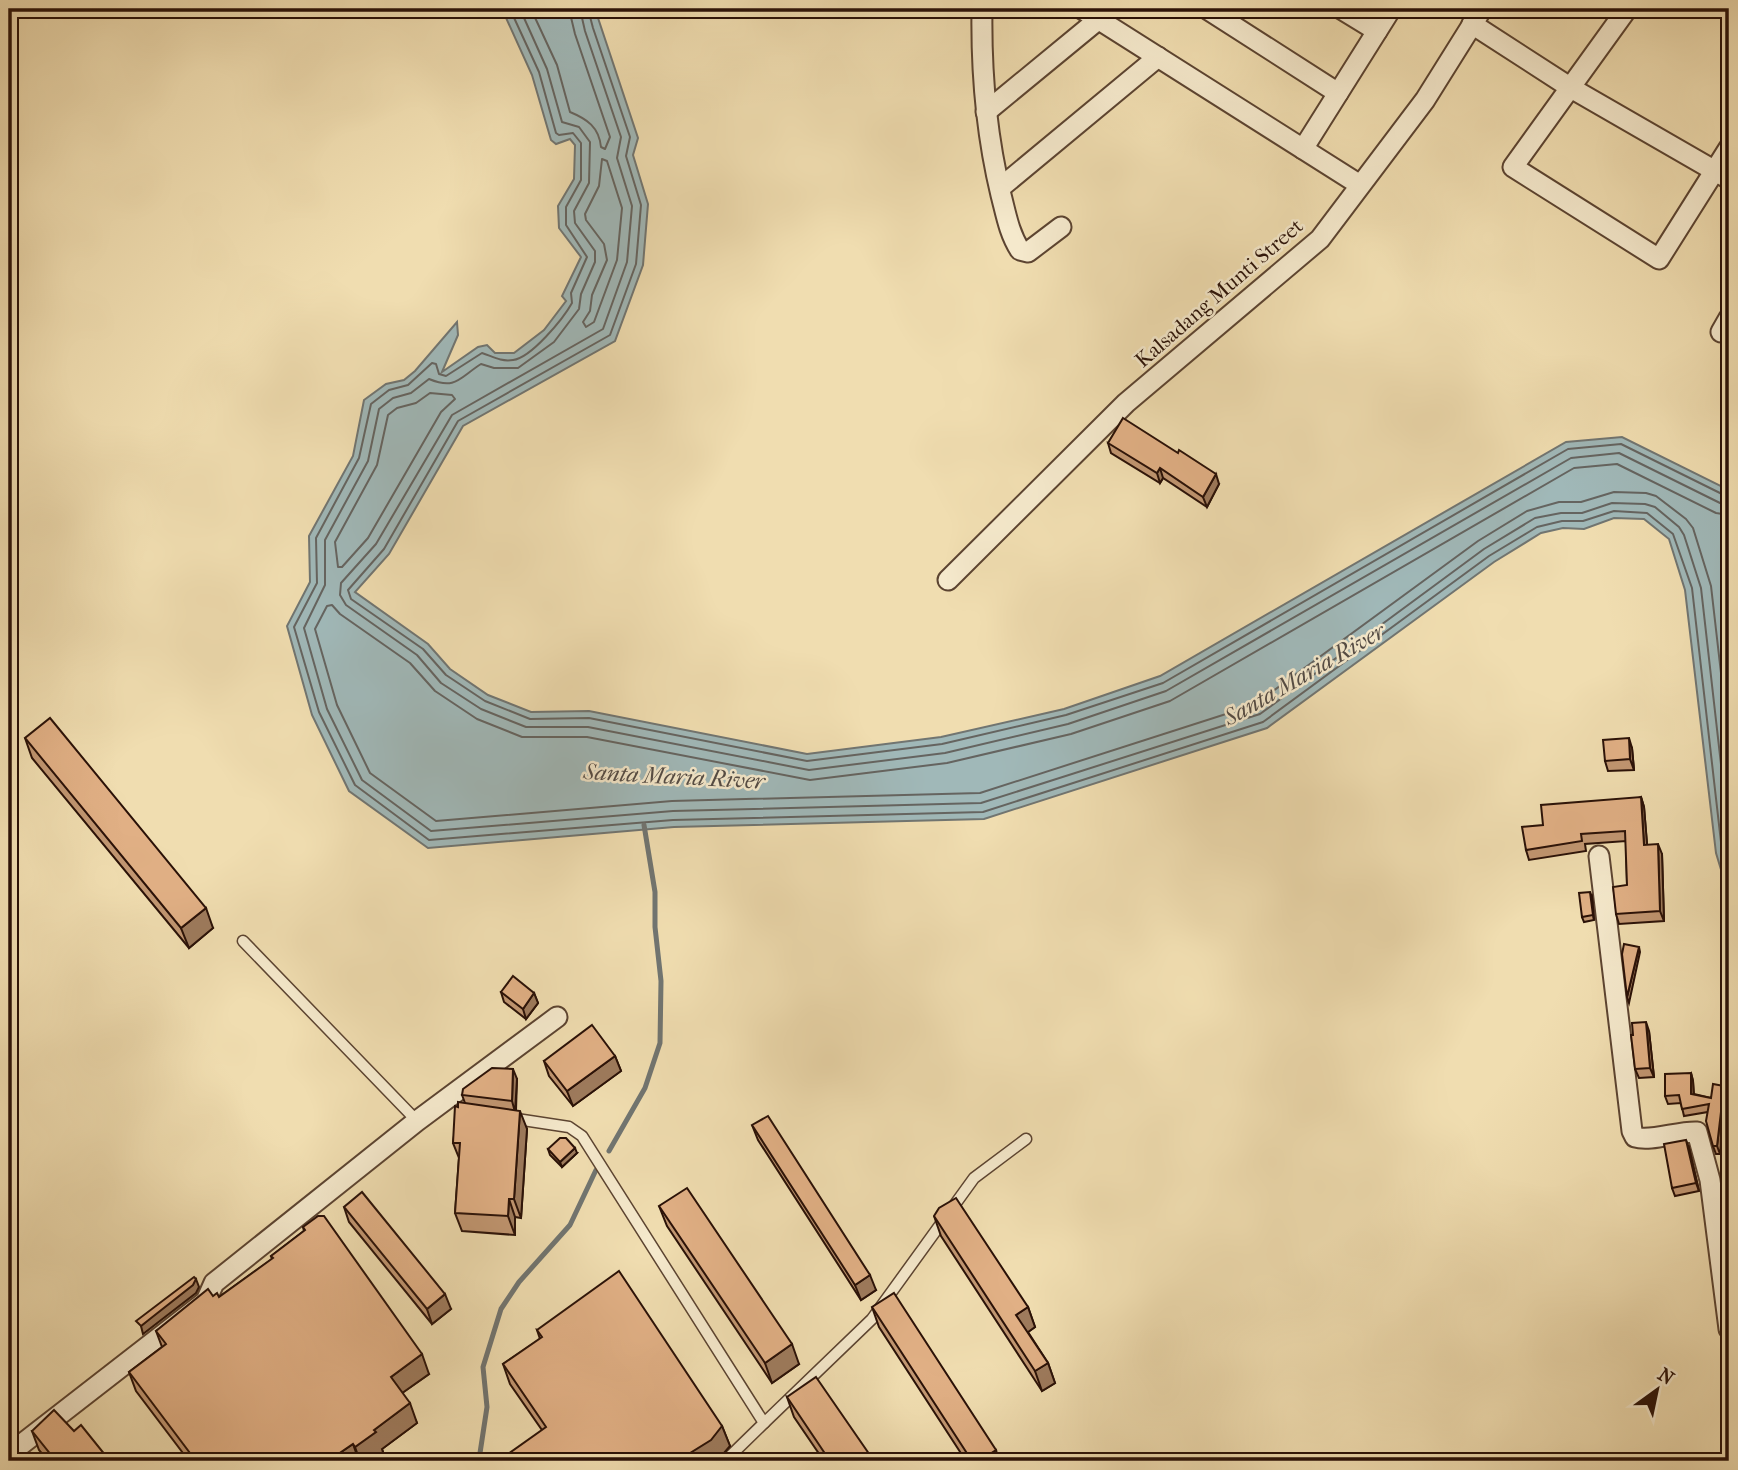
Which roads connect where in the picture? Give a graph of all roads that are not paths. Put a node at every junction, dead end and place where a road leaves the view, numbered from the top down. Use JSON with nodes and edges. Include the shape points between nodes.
{"nodes":[{"id":1,"x":982,"y":9,"type":"edge"},
{"id":2,"x":1207,"y":9,"type":"edge"},
{"id":3,"x":1341,"y":9,"type":"edge"},
{"id":4,"x":1391,"y":9,"type":"edge"},
{"id":5,"x":1627,"y":9,"type":"edge"},
{"id":6,"x":1090,"y":14,"type":"edge"},
{"id":7,"x":1477,"y":16,"type":"edge"},
{"id":8,"x":1377,"y":31,"type":"junction"},
{"id":9,"x":1158,"y":57,"type":"junction"},
{"id":10,"x":1570,"y":88,"type":"junction"},
{"id":11,"x":1338,"y":93,"type":"junction"},
{"id":12,"x":986,"y":112,"type":"junction"},
{"id":13,"x":1729,"y":148,"type":"edge"},
{"id":14,"x":1303,"y":149,"type":"junction"},
{"id":15,"x":1722,"y":175,"type":"edge"},
{"id":16,"x":1360,"y":185,"type":"junction"},
{"id":17,"x":1000,"y":188,"type":"junction"},
{"id":18,"x":1061,"y":227,"type":"dead end"},
{"id":19,"x":948,"y":580,"type":"dead end"},
{"id":20,"x":1599,"y":856,"type":"dead end"},
{"id":21,"x":243,"y":941,"type":"dead end"},
{"id":22,"x":557,"y":1017,"type":"dead end"},
{"id":23,"x":503,"y":1117,"type":"edge"},
{"id":24,"x":417,"y":1121,"type":"junction"},
{"id":25,"x":1026,"y":1139,"type":"dead end"},
{"id":26,"x":1729,"y":1329,"type":"edge"},
{"id":27,"x":764,"y":1423,"type":"junction"},
{"id":28,"x":9,"y":1454,"type":"edge"},
{"id":29,"x":725,"y":1461,"type":"edge"}],
"edges":[{"from":1,"to":12,"type":"street"},
{"from":2,"to":11,"type":"street"},
{"from":3,"to":8,"type":"street"},
{"from":4,"to":8,"type":"street"},
{"from":5,"to":10,"type":"street"},
{"from":6,"to":9,"type":"street"},
{"from":6,"to":12,"type":"street"},
{"from":7,"to":10,"type":"street"},
{"from":7,"to":16,"type":"street","name":"Kalsadang Munti Street","via":[[1425,100]]},
{"from":8,"to":11,"type":"street"},
{"from":9,"to":14,"type":"street"},
{"from":9,"to":17,"type":"street"},
{"from":10,"to":15,"type":"street"},
{"from":10,"to":15,"type":"street","via":[[1513,167],[1658,259]]},
{"from":11,"to":14,"type":"street"},
{"from":12,"to":17,"type":"street"},
{"from":13,"to":15,"type":"street"},
{"from":14,"to":16,"type":"street"},
{"from":16,"to":19,"type":"street","name":"Kalsadang Munti Street","via":[[1320,239],[1126,403]]},
{"from":17,"to":18,"type":"street","via":[[1012,237],[1020,250],[1028,252]]},
{"from":20,"to":26,"type":"street","via":[[1632,1131],[1642,1139],[1697,1132],[1710,1180]]},
{"from":21,"to":24,"type":"lane"},
{"from":22,"to":24,"type":"street","via":[[443,1109]]},
{"from":23,"to":27,"type":"lane","via":[[569,1127],[582,1136]]},
{"from":24,"to":28,"type":"street","via":[[214,1283],[206,1301]]},
{"from":25,"to":27,"type":"lane","via":[[974,1178],[872,1319]]},
{"from":27,"to":29,"type":"lane"}]}
